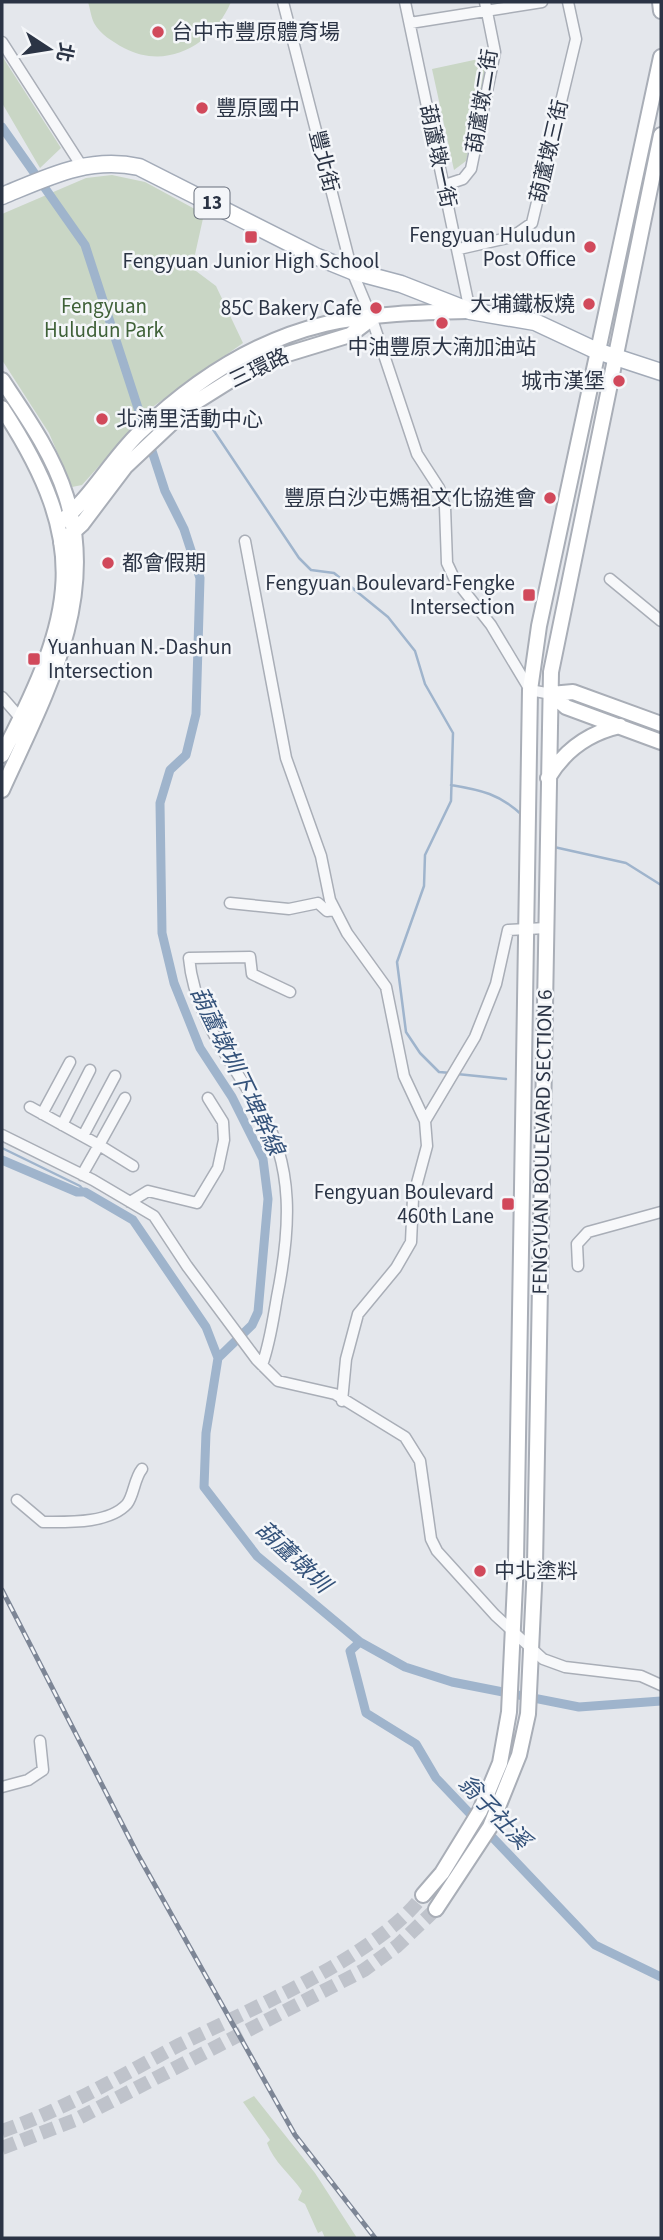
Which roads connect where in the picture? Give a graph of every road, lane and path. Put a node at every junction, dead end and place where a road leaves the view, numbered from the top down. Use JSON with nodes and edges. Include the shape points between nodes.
{"nodes":[{"id":1,"x":283,"y":2,"type":"edge"},
{"id":2,"x":405,"y":2,"type":"edge"},
{"id":3,"x":542,"y":2,"type":"edge"},
{"id":4,"x":568,"y":2,"type":"edge"},
{"id":5,"x":660,"y":2,"type":"edge"},
{"id":6,"x":486,"y":7,"type":"edge"},
{"id":7,"x":661,"y":11,"type":"edge"},
{"id":8,"x":410,"y":23,"type":"junction"},
{"id":9,"x":2,"y":42,"type":"edge"},
{"id":10,"x":661,"y":57,"type":"edge"},
{"id":11,"x":661,"y":135,"type":"edge"},
{"id":12,"x":73,"y":168,"type":"junction"},
{"id":13,"x":444,"y":185,"type":"junction"},
{"id":14,"x":2,"y":196,"type":"edge"},
{"id":15,"x":459,"y":249,"type":"junction"},
{"id":16,"x":352,"y":271,"type":"junction"},
{"id":17,"x":470,"y":311,"type":"junction"},
{"id":18,"x":372,"y":319,"type":"junction"},
{"id":19,"x":597,"y":351,"type":"junction"},
{"id":20,"x":254,"y":357,"type":"junction"},
{"id":21,"x":616,"y":357,"type":"junction"},
{"id":22,"x":661,"y":372,"type":"edge"},
{"id":23,"x":2,"y":380,"type":"edge"},
{"id":24,"x":2,"y":408,"type":"edge"},
{"id":25,"x":71,"y":515,"type":"junction"},
{"id":26,"x":58,"y":524,"type":"junction"},
{"id":27,"x":75,"y":532,"type":"junction"},
{"id":28,"x":245,"y":541,"type":"dead end"},
{"id":29,"x":61,"y":543,"type":"junction"},
{"id":30,"x":610,"y":579,"type":"dead end"},
{"id":31,"x":661,"y":621,"type":"edge"},
{"id":32,"x":530,"y":690,"type":"junction"},
{"id":33,"x":551,"y":694,"type":"junction"},
{"id":34,"x":2,"y":697,"type":"edge"},
{"id":35,"x":26,"y":722,"type":"junction"},
{"id":36,"x":661,"y":724,"type":"edge"},
{"id":37,"x":621,"y":726,"type":"junction"},
{"id":38,"x":661,"y":742,"type":"edge"},
{"id":39,"x":2,"y":755,"type":"edge"},
{"id":40,"x":547,"y":779,"type":"junction"},
{"id":41,"x":2,"y":790,"type":"edge"},
{"id":42,"x":230,"y":904,"type":"dead end"},
{"id":43,"x":334,"y":910,"type":"junction"},
{"id":44,"x":528,"y":927,"type":"junction"},
{"id":45,"x":546,"y":928,"type":"junction"},
{"id":46,"x":290,"y":992,"type":"dead end"},
{"id":47,"x":70,"y":1062,"type":"dead end"},
{"id":48,"x":90,"y":1070,"type":"dead end"},
{"id":49,"x":114,"y":1076,"type":"dead end"},
{"id":50,"x":125,"y":1098,"type":"dead end"},
{"id":51,"x":208,"y":1098,"type":"dead end"},
{"id":52,"x":30,"y":1107,"type":"dead end"},
{"id":53,"x":42,"y":1114,"type":"junction"},
{"id":54,"x":425,"y":1121,"type":"junction"},
{"id":55,"x":62,"y":1125,"type":"junction"},
{"id":56,"x":2,"y":1135,"type":"edge"},
{"id":57,"x":83,"y":1136,"type":"junction"},
{"id":58,"x":99,"y":1145,"type":"junction"},
{"id":59,"x":132,"y":1166,"type":"dead end"},
{"id":60,"x":82,"y":1175,"type":"junction"},
{"id":61,"x":130,"y":1202,"type":"junction"},
{"id":62,"x":661,"y":1212,"type":"edge"},
{"id":63,"x":578,"y":1266,"type":"dead end"},
{"id":64,"x":259,"y":1362,"type":"junction"},
{"id":65,"x":342,"y":1401,"type":"junction"},
{"id":66,"x":142,"y":1469,"type":"dead end"},
{"id":67,"x":17,"y":1500,"type":"dead end"},
{"id":68,"x":514,"y":1629,"type":"junction"},
{"id":69,"x":531,"y":1650,"type":"junction"},
{"id":70,"x":661,"y":1685,"type":"edge"},
{"id":71,"x":40,"y":1741,"type":"dead end"},
{"id":72,"x":2,"y":1787,"type":"edge"},
{"id":73,"x":423,"y":1895,"type":"tunnel mouth"},
{"id":74,"x":436,"y":1909,"type":"tunnel mouth"}],
"edges":[{"from":1,"to":16,"type":"street","name":"豐北街"},
{"from":2,"to":8,"type":"street","name":"葫蘆墩一街"},
{"from":3,"to":6,"type":"street"},
{"from":4,"to":15,"type":"street","name":"葫蘆墩三街","via":[[576,39],[531,223],[512,237]]},
{"from":5,"to":7,"type":"street"},
{"from":6,"to":8,"type":"street"},
{"from":6,"to":13,"type":"street","name":"葫蘆墩二街","via":[[495,52],[471,169],[463,179]]},
{"from":8,"to":13,"type":"street","name":"葫蘆墩一街"},
{"from":9,"to":12,"type":"street"},
{"from":10,"to":19,"type":"street","name":"FENGYUAN BOULEVARD SECTION 6"},
{"from":11,"to":21,"type":"street","name":"FENGYUAN BOULEVARD SECTION 6"},
{"from":12,"to":14,"type":"main road","number":"13"},
{"from":12,"to":16,"type":"main road","number":"13","via":[[117,162],[139,167]]},
{"from":13,"to":15,"type":"street","name":"葫蘆墩一街"},
{"from":15,"to":17,"type":"street","name":"葫蘆墩一街"},
{"from":16,"to":17,"type":"main road","number":"13"},
{"from":16,"to":18,"type":"street","name":"豐北街"},
{"from":17,"to":18,"type":"street","name":"三環路"},
{"from":17,"to":19,"type":"main road","number":"13","via":[[535,322]]},
{"from":18,"to":20,"type":"street","name":"三環路","via":[[350,335]]},
{"from":18,"to":32,"type":"street","name":"豐北街","via":[[417,454],[439,488],[447,563]]},
{"from":19,"to":21,"type":"main road","number":"13"},
{"from":19,"to":32,"type":"street","name":"FENGYUAN BOULEVARD SECTION 6"},
{"from":20,"to":25,"type":"street","name":"三環路","via":[[180,395],[115,457]]},
{"from":20,"to":27,"type":"street","name":"三環路","via":[[182,413],[125,467]]},
{"from":21,"to":22,"type":"main road","number":"13"},
{"from":21,"to":33,"type":"street","name":"FENGYUAN BOULEVARD SECTION 6","via":[[560,622]]},
{"from":23,"to":25,"type":"street","via":[[45,449]]},
{"from":24,"to":26,"type":"street","via":[[33,455]]},
{"from":25,"to":26,"type":"street","name":"三環路"},
{"from":25,"to":27,"type":"street"},
{"from":26,"to":29,"type":"street"},
{"from":27,"to":29,"type":"street","name":"三環路"},
{"from":27,"to":35,"type":"street","via":[[71,622],[62,653]]},
{"from":28,"to":43,"type":"street","via":[[286,758],[321,856]]},
{"from":29,"to":35,"type":"street","via":[[60,621]]},
{"from":30,"to":31,"type":"street"},
{"from":32,"to":33,"type":"street"},
{"from":32,"to":44,"type":"street","name":"FENGYUAN BOULEVARD SECTION 6"},
{"from":33,"to":36,"type":"street","via":[[573,692]]},
{"from":33,"to":37,"type":"street","via":[[566,707]]},
{"from":33,"to":40,"type":"street","name":"FENGYUAN BOULEVARD SECTION 6"},
{"from":34,"to":35,"type":"street"},
{"from":35,"to":39,"type":"street"},
{"from":35,"to":41,"type":"street"},
{"from":37,"to":38,"type":"street"},
{"from":37,"to":40,"type":"street","via":[[579,743]]},
{"from":40,"to":45,"type":"street","name":"FENGYUAN BOULEVARD SECTION 6"},
{"from":42,"to":43,"type":"street","via":[[289,909],[318,903],[327,911]]},
{"from":43,"to":54,"type":"street","via":[[386,987],[404,1076]]},
{"from":44,"to":45,"type":"street"},
{"from":44,"to":54,"type":"street","via":[[508,930],[496,984],[475,1037]]},
{"from":44,"to":68,"type":"street","name":"FENGYUAN BOULEVARD SECTION 6"},
{"from":45,"to":69,"type":"street","name":"FENGYUAN BOULEVARD SECTION 6"},
{"from":46,"to":64,"type":"street","via":[[252,974],[250,957],[189,958],[193,982],[219,1046],[260,1108],[284,1170],[287,1247],[268,1348]]},
{"from":47,"to":53,"type":"street"},
{"from":48,"to":55,"type":"street"},
{"from":49,"to":57,"type":"street"},
{"from":50,"to":58,"type":"street"},
{"from":51,"to":61,"type":"street","via":[[223,1122],[224,1140],[218,1168],[197,1203],[148,1191]]},
{"from":52,"to":53,"type":"street"},
{"from":53,"to":55,"type":"street"},
{"from":54,"to":65,"type":"street","via":[[427,1146],[413,1198],[411,1242],[358,1314],[346,1359]]},
{"from":55,"to":57,"type":"street"},
{"from":56,"to":60,"type":"street"},
{"from":57,"to":58,"type":"street"},
{"from":58,"to":59,"type":"street"},
{"from":58,"to":60,"type":"street"},
{"from":60,"to":61,"type":"street"},
{"from":61,"to":64,"type":"street","via":[[154,1216]]},
{"from":62,"to":63,"type":"street","via":[[588,1232],[576,1248]]},
{"from":64,"to":65,"type":"street","via":[[278,1381],[335,1394]]},
{"from":65,"to":68,"type":"street","via":[[390,1425],[411,1444],[421,1461],[431,1539],[437,1551],[495,1615]]},
{"from":66,"to":67,"type":"street","via":[[129,1502],[115,1513],[83,1521],[43,1521]]},
{"from":68,"to":69,"type":"street"},
{"from":68,"to":73,"type":"street","name":"FENGYUAN BOULEVARD SECTION 6","via":[[509,1712],[500,1763],[480,1811]]},
{"from":69,"to":70,"type":"street","via":[[556,1665],[624,1672]]},
{"from":69,"to":74,"type":"street","name":"FENGYUAN BOULEVARD SECTION 6","via":[[528,1713],[519,1755],[490,1827]]},
{"from":71,"to":72,"type":"street","via":[[43,1770]]}]}
